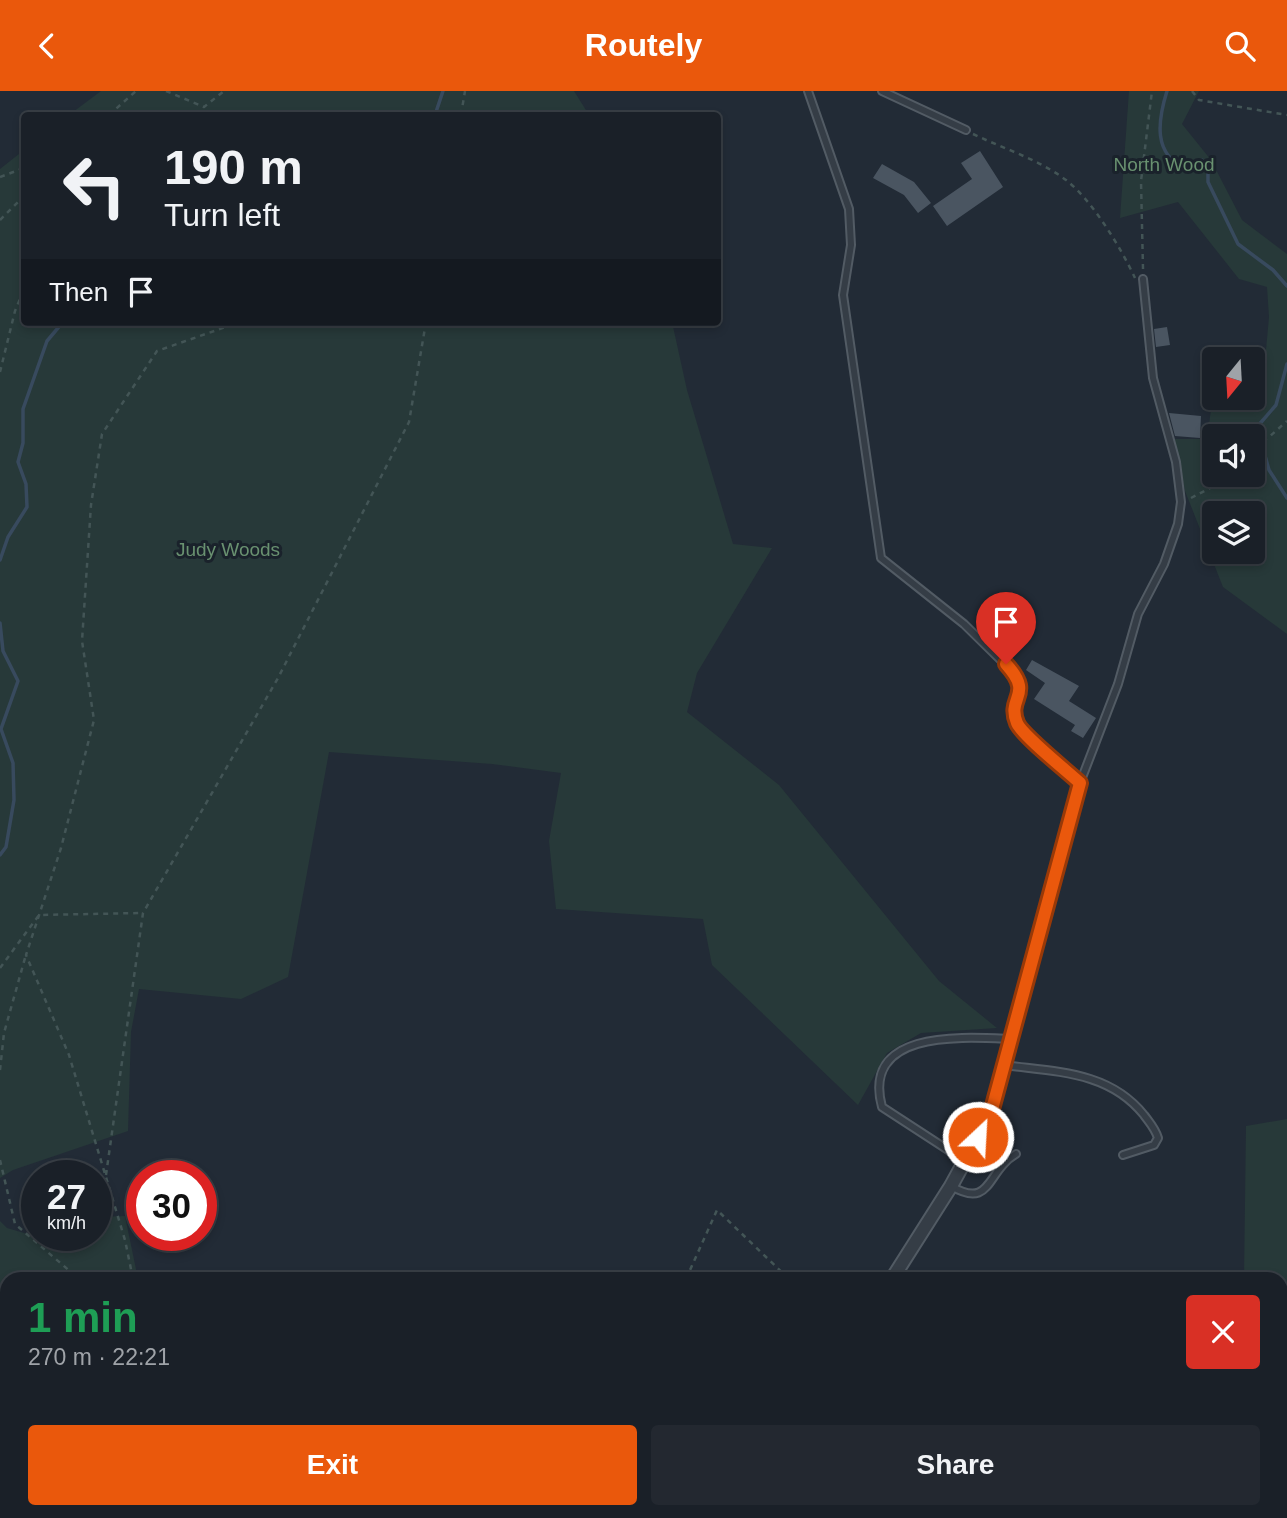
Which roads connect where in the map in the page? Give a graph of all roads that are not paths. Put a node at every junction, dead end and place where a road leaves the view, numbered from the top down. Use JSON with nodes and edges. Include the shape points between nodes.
{"nodes":[{"id":1,"x":807,"y":91,"type":"edge"},
{"id":2,"x":882,"y":91,"type":"edge"},
{"id":3,"x":965,"y":131,"type":"road end"},
{"id":4,"x":1139,"y":279,"type":"road end"},
{"id":5,"x":1080,"y":783,"type":"junction"},
{"id":6,"x":1011,"y":1039,"type":"junction"},
{"id":7,"x":1004,"y":1065,"type":"junction"},
{"id":8,"x":991,"y":1113,"type":"joint"},
{"id":9,"x":1016,"y":1154,"type":"dead end"},
{"id":10,"x":1122,"y":1155,"type":"dead end"},
{"id":11,"x":965,"y":1161,"type":"junction"},
{"id":12,"x":951,"y":1186,"type":"junction"},
{"id":13,"x":896,"y":1272,"type":"edge"}],
"edges":[{"from":1,"to":5,"type":"lane","via":[[849,209],[850,245],[843,295],[881,558],[964,624],[1018,677],[1017,725]]},
{"from":2,"to":3,"type":"lane"},
{"from":4,"to":5,"type":"lane","via":[[1153,378],[1176,462],[1181,502],[1164,564],[1138,614],[1118,684]]},
{"from":5,"to":6,"type":"lane"},
{"from":6,"to":7,"type":"lane"},
{"from":6,"to":11,"type":"lane","via":[[963,1037],[917,1043],[897,1052],[880,1077],[877,1090],[882,1107]]},
{"from":7,"to":8,"type":"lane"},
{"from":7,"to":10,"type":"lane","via":[[1100,1080],[1126,1095],[1158,1138],[1154,1145]]},
{"from":8,"to":11,"type":"street"},
{"from":9,"to":12,"type":"lane","via":[[1003,1162],[979,1195],[967,1196]]},
{"from":11,"to":12,"type":"street"},
{"from":12,"to":13,"type":"street"}]}
